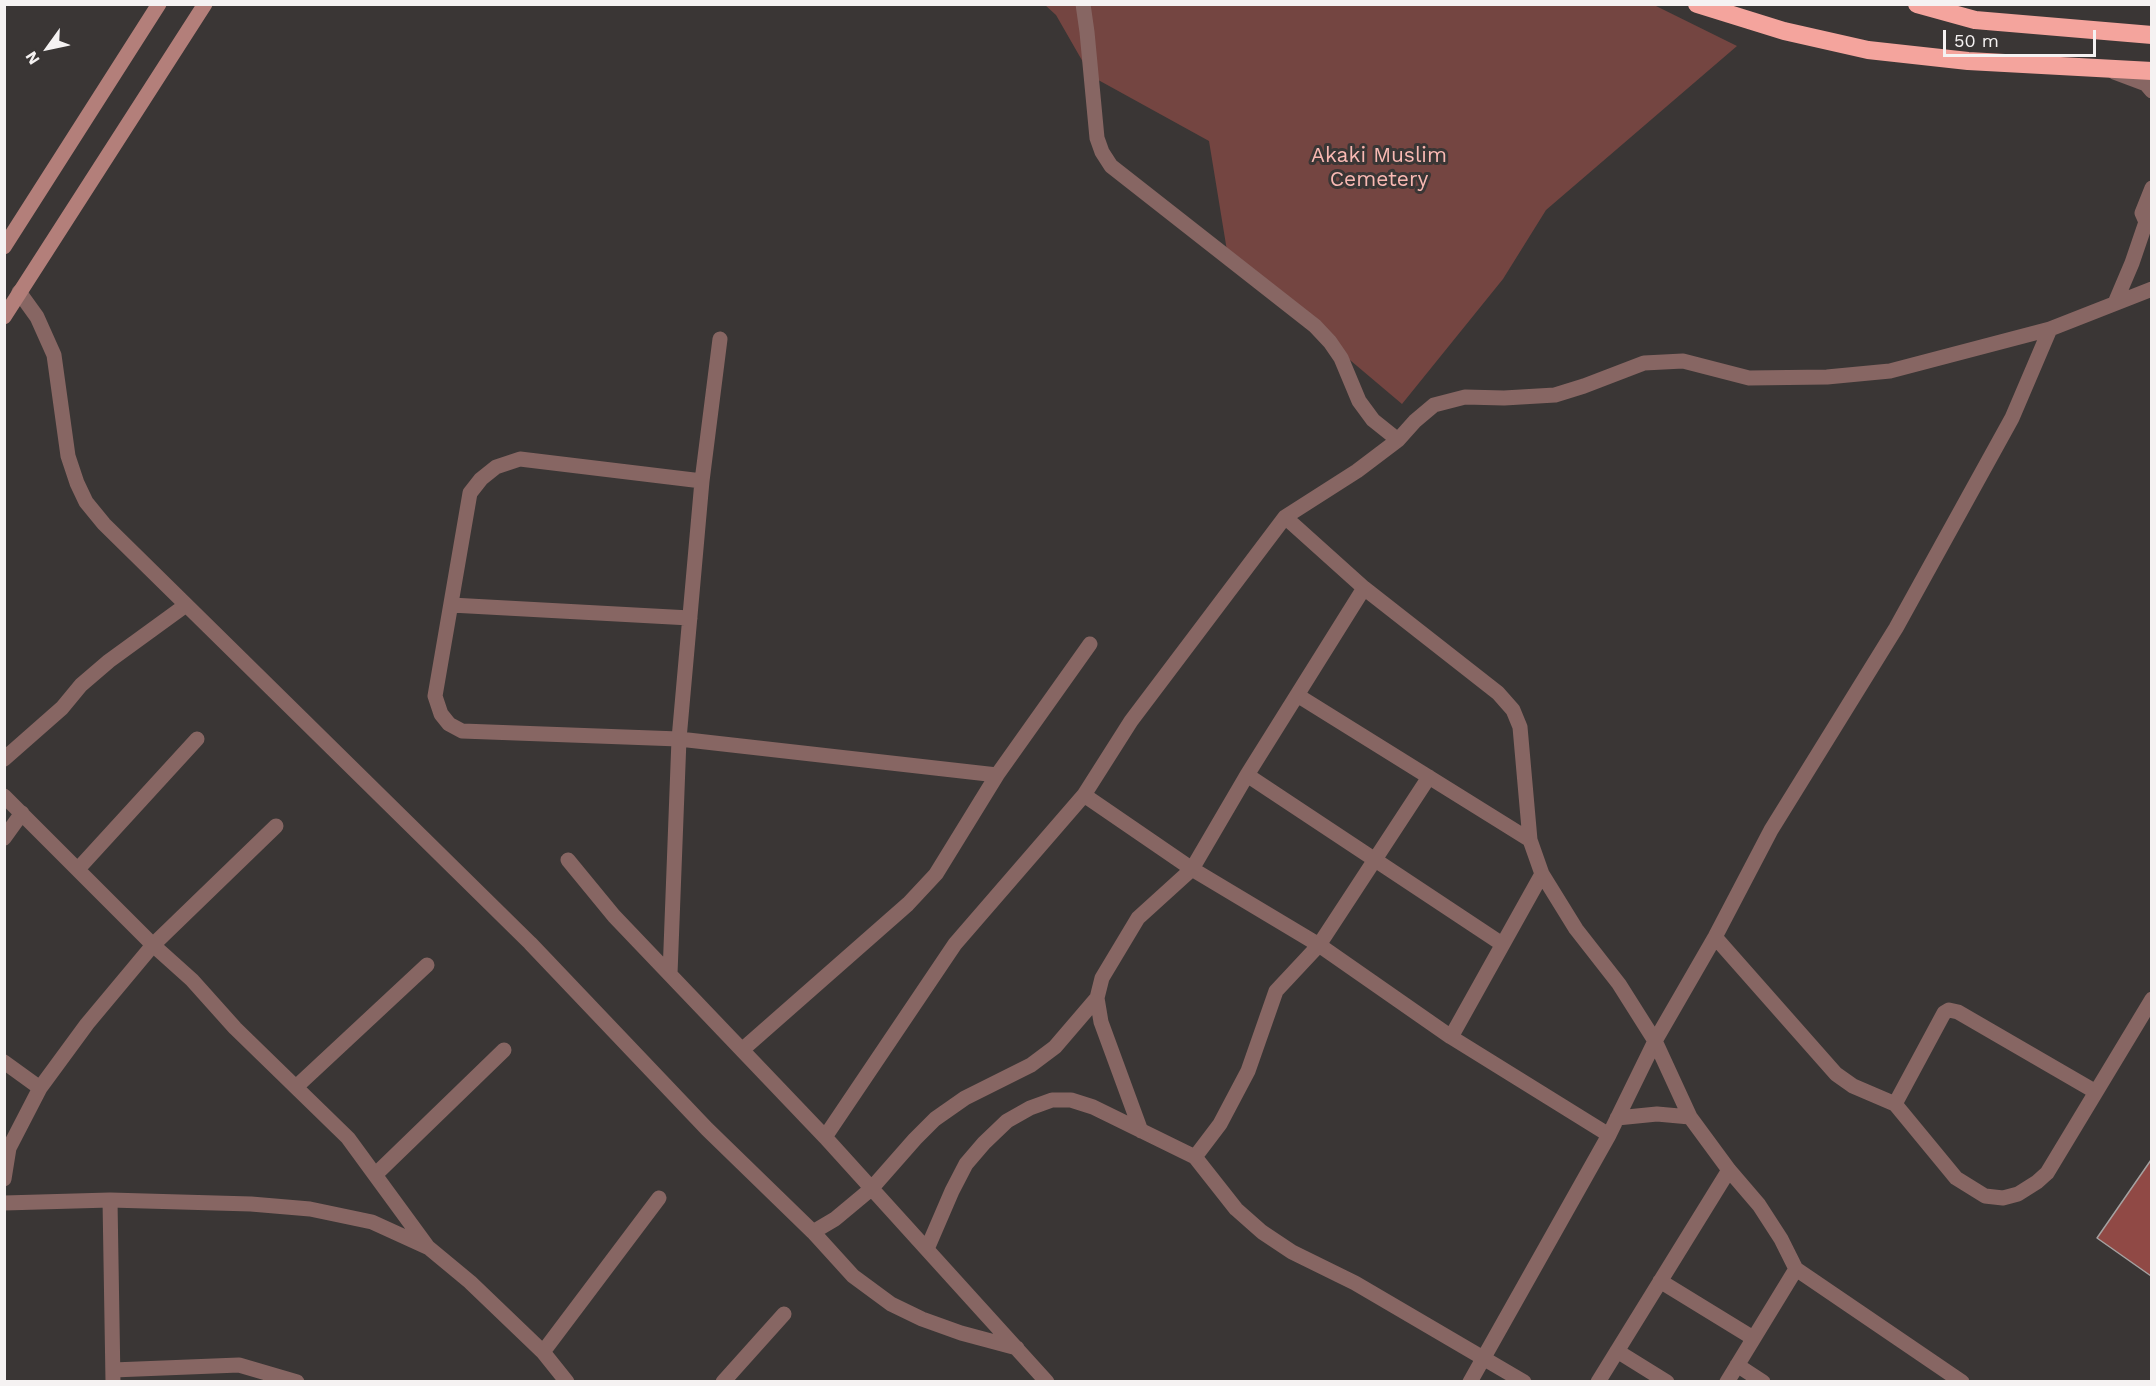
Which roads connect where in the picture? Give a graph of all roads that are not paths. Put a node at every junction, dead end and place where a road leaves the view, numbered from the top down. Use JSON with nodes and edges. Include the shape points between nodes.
{"nodes":[{"id":1,"x":159,"y":4,"type":"edge"},
{"id":2,"x":205,"y":4,"type":"edge"},
{"id":3,"x":1083,"y":4,"type":"edge"},
{"id":4,"x":1697,"y":4,"type":"edge"},
{"id":5,"x":1917,"y":4,"type":"edge"},
{"id":6,"x":2151,"y":35,"type":"edge"},
{"id":7,"x":2106,"y":69,"type":"junction"},
{"id":8,"x":2151,"y":71,"type":"edge"},
{"id":9,"x":2151,"y":91,"type":"edge"},
{"id":10,"x":2151,"y":188,"type":"edge"},
{"id":11,"x":2149,"y":220,"type":"edge"},
{"id":12,"x":4,"y":247,"type":"edge"},
{"id":13,"x":2151,"y":289,"type":"edge"},
{"id":14,"x":19,"y":292,"type":"junction"},
{"id":15,"x":2115,"y":303,"type":"junction"},
{"id":16,"x":4,"y":317,"type":"edge"},
{"id":17,"x":2050,"y":329,"type":"junction"},
{"id":18,"x":720,"y":339,"type":"dead end"},
{"id":19,"x":1398,"y":440,"type":"junction"},
{"id":20,"x":702,"y":481,"type":"junction"},
{"id":21,"x":1285,"y":517,"type":"junction"},
{"id":22,"x":1364,"y":588,"type":"junction"},
{"id":23,"x":186,"y":605,"type":"junction"},
{"id":24,"x":451,"y":605,"type":"junction"},
{"id":25,"x":690,"y":618,"type":"junction"},
{"id":26,"x":1090,"y":644,"type":"dead end"},
{"id":27,"x":1297,"y":695,"type":"junction"},
{"id":28,"x":679,"y":739,"type":"junction"},
{"id":29,"x":197,"y":740,"type":"dead end"},
{"id":30,"x":4,"y":759,"type":"edge"},
{"id":31,"x":997,"y":775,"type":"junction"},
{"id":32,"x":1247,"y":775,"type":"junction"},
{"id":33,"x":1429,"y":777,"type":"junction"},
{"id":34,"x":1084,"y":795,"type":"junction"},
{"id":35,"x":4,"y":796,"type":"edge"},
{"id":36,"x":22,"y":813,"type":"junction"},
{"id":37,"x":276,"y":826,"type":"dead end"},
{"id":38,"x":4,"y":838,"type":"edge"},
{"id":39,"x":1530,"y":840,"type":"junction"},
{"id":40,"x":1375,"y":859,"type":"junction"},
{"id":41,"x":568,"y":860,"type":"dead end"},
{"id":42,"x":78,"y":869,"type":"junction"},
{"id":43,"x":1192,"y":869,"type":"junction"},
{"id":44,"x":1542,"y":874,"type":"junction"},
{"id":45,"x":1715,"y":937,"type":"junction"},
{"id":46,"x":1502,"y":944,"type":"junction"},
{"id":47,"x":153,"y":945,"type":"junction"},
{"id":48,"x":1318,"y":945,"type":"junction"},
{"id":49,"x":427,"y":965,"type":"dead end"},
{"id":50,"x":670,"y":974,"type":"junction"},
{"id":51,"x":1097,"y":998,"type":"junction"},
{"id":52,"x":2151,"y":999,"type":"edge"},
{"id":53,"x":1451,"y":1037,"type":"junction"},
{"id":54,"x":1655,"y":1041,"type":"junction"},
{"id":55,"x":504,"y":1050,"type":"dead end"},
{"id":56,"x":742,"y":1050,"type":"junction"},
{"id":57,"x":4,"y":1062,"type":"edge"},
{"id":58,"x":296,"y":1087,"type":"junction"},
{"id":59,"x":40,"y":1088,"type":"junction"},
{"id":60,"x":2096,"y":1092,"type":"junction"},
{"id":61,"x":1895,"y":1104,"type":"junction"},
{"id":62,"x":1690,"y":1117,"type":"junction"},
{"id":63,"x":1617,"y":1118,"type":"junction"},
{"id":64,"x":1141,"y":1131,"type":"junction"},
{"id":65,"x":1609,"y":1135,"type":"junction"},
{"id":66,"x":825,"y":1137,"type":"junction"},
{"id":67,"x":1194,"y":1157,"type":"junction"},
{"id":68,"x":1729,"y":1170,"type":"junction"},
{"id":69,"x":375,"y":1174,"type":"junction"},
{"id":70,"x":4,"y":1179,"type":"edge"},
{"id":71,"x":872,"y":1189,"type":"junction"},
{"id":72,"x":659,"y":1198,"type":"dead end"},
{"id":73,"x":110,"y":1200,"type":"junction"},
{"id":74,"x":4,"y":1203,"type":"edge"},
{"id":75,"x":813,"y":1232,"type":"junction"},
{"id":76,"x":429,"y":1248,"type":"junction"},
{"id":77,"x":927,"y":1249,"type":"junction"},
{"id":78,"x":1796,"y":1269,"type":"junction"},
{"id":79,"x":1660,"y":1281,"type":"junction"},
{"id":80,"x":784,"y":1314,"type":"dead end"},
{"id":81,"x":1753,"y":1338,"type":"junction"},
{"id":82,"x":1017,"y":1348,"type":"junction"},
{"id":83,"x":1617,"y":1351,"type":"junction"},
{"id":84,"x":543,"y":1352,"type":"junction"},
{"id":85,"x":1484,"y":1358,"type":"junction"},
{"id":86,"x":1737,"y":1365,"type":"junction"},
{"id":87,"x":113,"y":1376,"type":"edge"},
{"id":88,"x":567,"y":1380,"type":"edge"},
{"id":89,"x":297,"y":1382,"type":"edge"},
{"id":90,"x":723,"y":1382,"type":"edge"},
{"id":91,"x":1047,"y":1382,"type":"edge"},
{"id":92,"x":1470,"y":1382,"type":"edge"},
{"id":93,"x":1524,"y":1382,"type":"edge"},
{"id":94,"x":1598,"y":1382,"type":"edge"},
{"id":95,"x":1667,"y":1382,"type":"edge"},
{"id":96,"x":1727,"y":1382,"type":"edge"},
{"id":97,"x":1763,"y":1382,"type":"edge"},
{"id":98,"x":1962,"y":1382,"type":"edge"}],
"edges":[{"from":1,"to":12,"type":"street"},
{"from":2,"to":14,"type":"street"},
{"from":3,"to":19,"type":"street","via":[[1097,138],[1111,165],[1315,326],[1341,358],[1359,401],[1373,420]]},
{"from":4,"to":7,"type":"highway","via":[[1784,31],[1868,50],[1968,61]]},
{"from":5,"to":6,"type":"highway","via":[[1975,20]]},
{"from":7,"to":8,"type":"highway"},
{"from":7,"to":9,"type":"street","via":[[2146,84]]},
{"from":10,"to":11,"type":"street","via":[[2142,213]]},
{"from":11,"to":15,"type":"street"},
{"from":13,"to":15,"type":"street"},
{"from":14,"to":16,"type":"street"},
{"from":14,"to":23,"type":"street","via":[[37,317],[54,355],[68,456],[86,502]]},
{"from":15,"to":17,"type":"street"},
{"from":17,"to":19,"type":"street","via":[[1890,371],[1827,377],[1749,378],[1683,361],[1644,363],[1555,395],[1465,397],[1434,405]]},
{"from":17,"to":45,"type":"street","via":[[2007,429],[1896,628],[1771,830]]},
{"from":18,"to":20,"type":"street"},
{"from":19,"to":21,"type":"street"},
{"from":20,"to":24,"type":"street","via":[[520,459],[496,467],[470,493]]},
{"from":20,"to":25,"type":"street"},
{"from":21,"to":22,"type":"street"},
{"from":21,"to":34,"type":"street","via":[[1131,721]]},
{"from":22,"to":27,"type":"street"},
{"from":22,"to":39,"type":"street","via":[[1498,693],[1513,710],[1520,727]]},
{"from":23,"to":30,"type":"street","via":[[109,661]]},
{"from":23,"to":75,"type":"street","via":[[530,943],[707,1129]]},
{"from":24,"to":25,"type":"street"},
{"from":24,"to":28,"type":"street","via":[[435,696],[449,724],[462,731]]},
{"from":25,"to":28,"type":"street"},
{"from":26,"to":31,"type":"street"},
{"from":27,"to":32,"type":"street"},
{"from":27,"to":33,"type":"street"},
{"from":28,"to":31,"type":"street"},
{"from":28,"to":50,"type":"street"},
{"from":29,"to":42,"type":"street"},
{"from":31,"to":56,"type":"street","via":[[929,882]]},
{"from":32,"to":40,"type":"street"},
{"from":32,"to":43,"type":"street"},
{"from":33,"to":39,"type":"street"},
{"from":33,"to":40,"type":"street"},
{"from":34,"to":43,"type":"street"},
{"from":34,"to":66,"type":"street","via":[[955,944]]},
{"from":35,"to":36,"type":"street"},
{"from":36,"to":38,"type":"street"},
{"from":36,"to":42,"type":"street"},
{"from":37,"to":47,"type":"street"},
{"from":39,"to":44,"type":"street"},
{"from":40,"to":46,"type":"street"},
{"from":40,"to":48,"type":"street"},
{"from":41,"to":50,"type":"street","via":[[614,916]]},
{"from":42,"to":47,"type":"street"},
{"from":43,"to":48,"type":"street"},
{"from":43,"to":51,"type":"street","via":[[1138,918],[1102,978]]},
{"from":44,"to":46,"type":"street"},
{"from":44,"to":54,"type":"street"},
{"from":45,"to":54,"type":"street"},
{"from":45,"to":61,"type":"street","via":[[1836,1074]]},
{"from":46,"to":53,"type":"street"},
{"from":47,"to":58,"type":"street"},
{"from":47,"to":59,"type":"street"},
{"from":48,"to":53,"type":"street"},
{"from":48,"to":67,"type":"street","via":[[1276,991],[1248,1071],[1220,1124]]},
{"from":49,"to":58,"type":"street"},
{"from":50,"to":56,"type":"street"},
{"from":51,"to":64,"type":"street","via":[[1101,1022]]},
{"from":51,"to":71,"type":"street","via":[[1054,1047],[1031,1065],[965,1098],[934,1119]]},
{"from":52,"to":60,"type":"street"},
{"from":53,"to":65,"type":"street"},
{"from":54,"to":62,"type":"street"},
{"from":54,"to":63,"type":"street"},
{"from":55,"to":69,"type":"street"},
{"from":56,"to":66,"type":"street"},
{"from":57,"to":59,"type":"street"},
{"from":58,"to":69,"type":"street","via":[[348,1138]]},
{"from":59,"to":70,"type":"street","via":[[9,1148]]},
{"from":60,"to":61,"type":"street","via":[[1949,1010]]},
{"from":60,"to":61,"type":"street","via":[[2047,1173],[2018,1194],[2003,1198],[1985,1196],[1956,1178]]},
{"from":62,"to":63,"type":"street","via":[[1657,1114]]},
{"from":62,"to":68,"type":"street"},
{"from":63,"to":65,"type":"street"},
{"from":64,"to":67,"type":"street"},
{"from":64,"to":77,"type":"street","via":[[1071,1100],[1052,1100],[1006,1121],[966,1164]]},
{"from":65,"to":85,"type":"street"},
{"from":66,"to":71,"type":"street"},
{"from":67,"to":85,"type":"street","via":[[1236,1209],[1262,1232]]},
{"from":68,"to":78,"type":"street","via":[[1759,1205]]},
{"from":68,"to":79,"type":"street"},
{"from":69,"to":76,"type":"street"},
{"from":71,"to":75,"type":"street"},
{"from":71,"to":77,"type":"street"},
{"from":72,"to":84,"type":"street"},
{"from":73,"to":74,"type":"street"},
{"from":73,"to":76,"type":"street","via":[[310,1209],[372,1222]]},
{"from":73,"to":87,"type":"street"},
{"from":75,"to":82,"type":"street","via":[[853,1276],[891,1304],[961,1333]]},
{"from":76,"to":84,"type":"street","via":[[471,1282]]},
{"from":77,"to":82,"type":"street"},
{"from":78,"to":81,"type":"street"},
{"from":78,"to":98,"type":"street"},
{"from":79,"to":81,"type":"street"},
{"from":79,"to":83,"type":"street"},
{"from":80,"to":90,"type":"street"},
{"from":81,"to":86,"type":"street"},
{"from":82,"to":91,"type":"street"},
{"from":83,"to":94,"type":"street"},
{"from":83,"to":95,"type":"street"},
{"from":84,"to":88,"type":"street"},
{"from":85,"to":92,"type":"street"},
{"from":85,"to":93,"type":"street"},
{"from":86,"to":96,"type":"street"},
{"from":86,"to":97,"type":"street"},
{"from":87,"to":89,"type":"street","via":[[239,1365]]}]}
